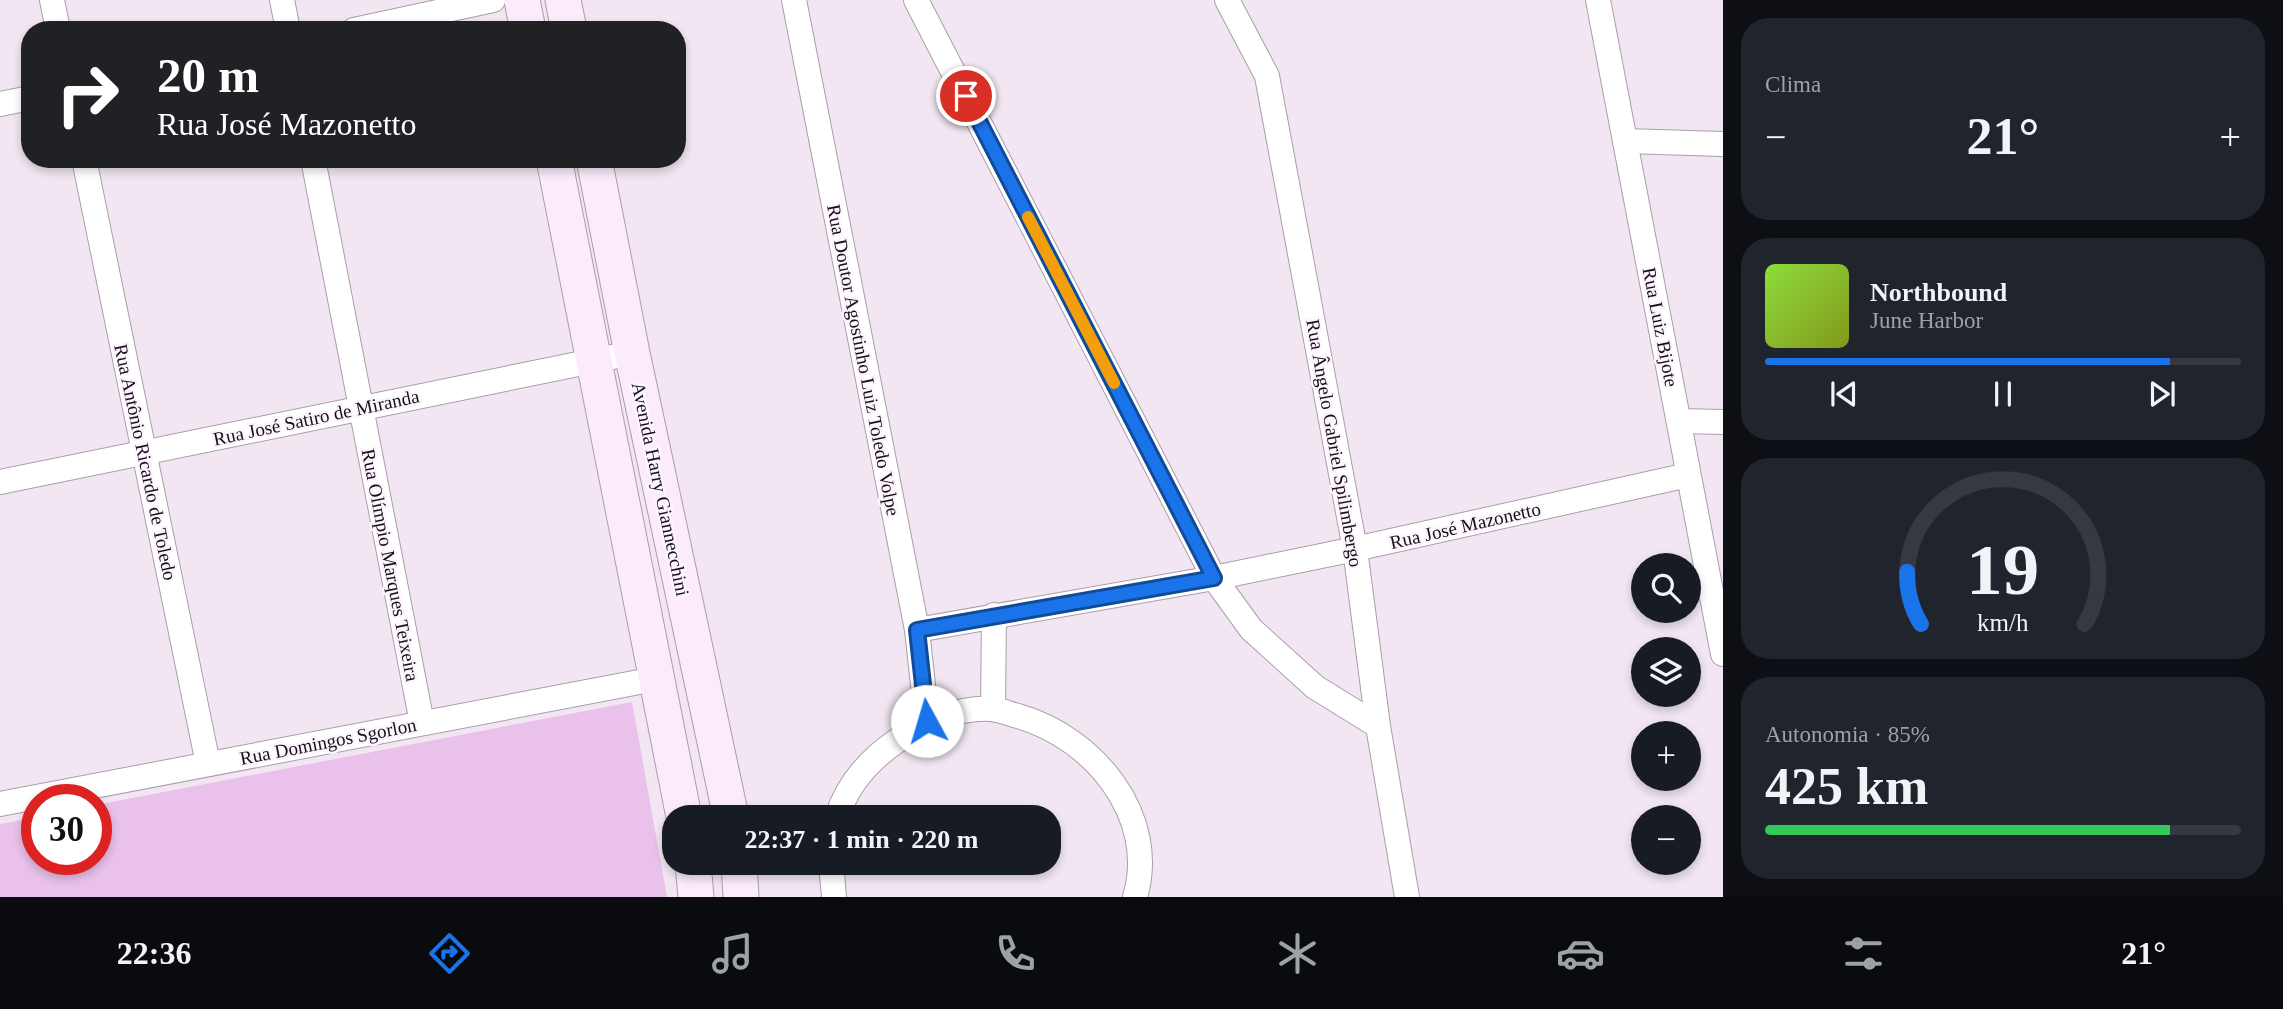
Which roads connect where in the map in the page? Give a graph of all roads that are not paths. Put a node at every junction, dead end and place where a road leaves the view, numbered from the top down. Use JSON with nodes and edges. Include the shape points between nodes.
{"nodes":[{"id":1,"x":52,"y":0,"type":"edge"},
{"id":2,"x":282,"y":0,"type":"edge"},
{"id":3,"x":494,"y":0,"type":"edge"},
{"id":4,"x":522,"y":0,"type":"edge"},
{"id":5,"x":563,"y":0,"type":"edge"},
{"id":6,"x":793,"y":0,"type":"edge"},
{"id":7,"x":916,"y":0,"type":"edge"},
{"id":8,"x":1227,"y":0,"type":"edge"},
{"id":9,"x":1598,"y":0,"type":"edge"},
{"id":10,"x":56,"y":21,"type":"edge"},
{"id":11,"x":286,"y":21,"type":"edge"},
{"id":12,"x":396,"y":21,"type":"edge"},
{"id":13,"x":526,"y":21,"type":"edge"},
{"id":14,"x":567,"y":21,"type":"edge"},
{"id":15,"x":21,"y":100,"type":"edge"},
{"id":16,"x":0,"y":104,"type":"edge"},
{"id":17,"x":1625,"y":141,"type":"junction"},
{"id":18,"x":1723,"y":144,"type":"edge"},
{"id":19,"x":86,"y":168,"type":"edge"},
{"id":20,"x":315,"y":168,"type":"edge"},
{"id":21,"x":556,"y":168,"type":"edge"},
{"id":22,"x":596,"y":168,"type":"edge"},
{"id":23,"x":632,"y":353,"type":"junction"},
{"id":24,"x":594,"y":361,"type":"junction"},
{"id":25,"x":361,"y":408,"type":"junction"},
{"id":26,"x":1679,"y":421,"type":"junction"},
{"id":27,"x":1723,"y":422,"type":"edge"},
{"id":28,"x":144,"y":453,"type":"junction"},
{"id":29,"x":1688,"y":475,"type":"junction"},
{"id":30,"x":0,"y":482,"type":"edge"},
{"id":31,"x":1356,"y":549,"type":"junction"},
{"id":32,"x":1214,"y":578,"type":"junction"},
{"id":33,"x":994,"y":615,"type":"junction"},
{"id":34,"x":1721,"y":628,"type":"edge"},
{"id":35,"x":917,"y":630,"type":"junction"},
{"id":36,"x":1723,"y":654,"type":"edge"},
{"id":37,"x":655,"y":679,"type":"junction"},
{"id":38,"x":993,"y":709,"type":"junction"},
{"id":39,"x":927,"y":721,"type":"junction"},
{"id":40,"x":422,"y":723,"type":"junction"},
{"id":41,"x":1378,"y":726,"type":"junction"},
{"id":42,"x":208,"y":764,"type":"junction"},
{"id":43,"x":0,"y":804,"type":"edge"},
{"id":44,"x":681,"y":805,"type":"edge"},
{"id":45,"x":728,"y":805,"type":"edge"},
{"id":46,"x":841,"y":805,"type":"edge"},
{"id":47,"x":694,"y":875,"type":"edge"},
{"id":48,"x":739,"y":875,"type":"edge"},
{"id":49,"x":832,"y":875,"type":"edge"},
{"id":50,"x":696,"y":897,"type":"edge"},
{"id":51,"x":741,"y":897,"type":"edge"},
{"id":52,"x":834,"y":897,"type":"edge"},
{"id":53,"x":1135,"y":897,"type":"edge"},
{"id":54,"x":1407,"y":897,"type":"edge"}],
"edges":[{"from":1,"to":10,"type":"street"},
{"from":2,"to":11,"type":"street"},
{"from":3,"to":12,"type":"street"},
{"from":4,"to":13,"type":"main road"},
{"from":5,"to":14,"type":"main road"},
{"from":6,"to":35,"type":"street","name":"Rua Doutor Agostinho Luiz Toledo Volpe"},
{"from":7,"to":32,"type":"street"},
{"from":8,"to":31,"type":"street","name":"Rua Ângelo Gabriel Spilimbergo","via":[[1267,76]]},
{"from":9,"to":17,"type":"street","name":"Rua Luiz Bijote"},
{"from":15,"to":16,"type":"street"},
{"from":17,"to":18,"type":"street"},
{"from":17,"to":26,"type":"street","name":"Rua Luiz Bijote"},
{"from":19,"to":28,"type":"street","name":"Rua Antônio Ricardo de Toledo"},
{"from":20,"to":25,"type":"street","name":"Rua Olímpio Marques Teixeira"},
{"from":21,"to":24,"type":"main road","name":"Avenida Harry Giannecchini"},
{"from":22,"to":23,"type":"main road","name":"Avenida Harry Giannecchini"},
{"from":23,"to":24,"type":"street","name":"Rua José Satiro de Miranda"},
{"from":23,"to":45,"type":"main road","name":"Avenida Harry Giannecchini"},
{"from":24,"to":25,"type":"street","name":"Rua José Satiro de Miranda"},
{"from":24,"to":37,"type":"main road","name":"Avenida Harry Giannecchini"},
{"from":25,"to":28,"type":"street","name":"Rua José Satiro de Miranda"},
{"from":25,"to":40,"type":"street","name":"Rua Olímpio Marques Teixeira"},
{"from":26,"to":27,"type":"street"},
{"from":26,"to":29,"type":"street","name":"Rua Luiz Bijote"},
{"from":28,"to":30,"type":"street","name":"Rua José Satiro de Miranda"},
{"from":28,"to":42,"type":"street","name":"Rua Antônio Ricardo de Toledo"},
{"from":29,"to":31,"type":"street","name":"Rua José Mazonetto"},
{"from":29,"to":34,"type":"street","name":"Rua Luiz Bijote"},
{"from":31,"to":32,"type":"street","name":"Rua José Mazonetto"},
{"from":31,"to":41,"type":"street","name":"Rua Ângelo Gabriel Spilimbergo"},
{"from":32,"to":33,"type":"street","name":"Rua José Mazonetto"},
{"from":32,"to":41,"type":"street","via":[[1251,629],[1315,687]]},
{"from":33,"to":35,"type":"street","name":"Rua José Mazonetto"},
{"from":33,"to":38,"type":"street"},
{"from":34,"to":36,"type":"street","name":"Rua Luiz Bijote"},
{"from":35,"to":39,"type":"street","name":"Rua Doutor Agostinho Luiz Toledo Volpe"},
{"from":37,"to":40,"type":"street","name":"Rua Domingos Sgorlon"},
{"from":37,"to":44,"type":"main road","name":"Avenida Harry Giannecchini"},
{"from":38,"to":39,"type":"street"},
{"from":38,"to":53,"type":"street","via":[[1033,720],[1069,739],[1102,766],[1122,797],[1138,836],[1140,878]]},
{"from":39,"to":46,"type":"street","via":[[887,748],[855,779]]},
{"from":40,"to":42,"type":"street","name":"Rua Domingos Sgorlon"},
{"from":41,"to":54,"type":"street","name":"Rua Ângelo Gabriel Spilimbergo"},
{"from":42,"to":43,"type":"street","name":"Rua Domingos Sgorlon"},
{"from":47,"to":50,"type":"main road"},
{"from":48,"to":51,"type":"main road"},
{"from":49,"to":52,"type":"street"}]}
